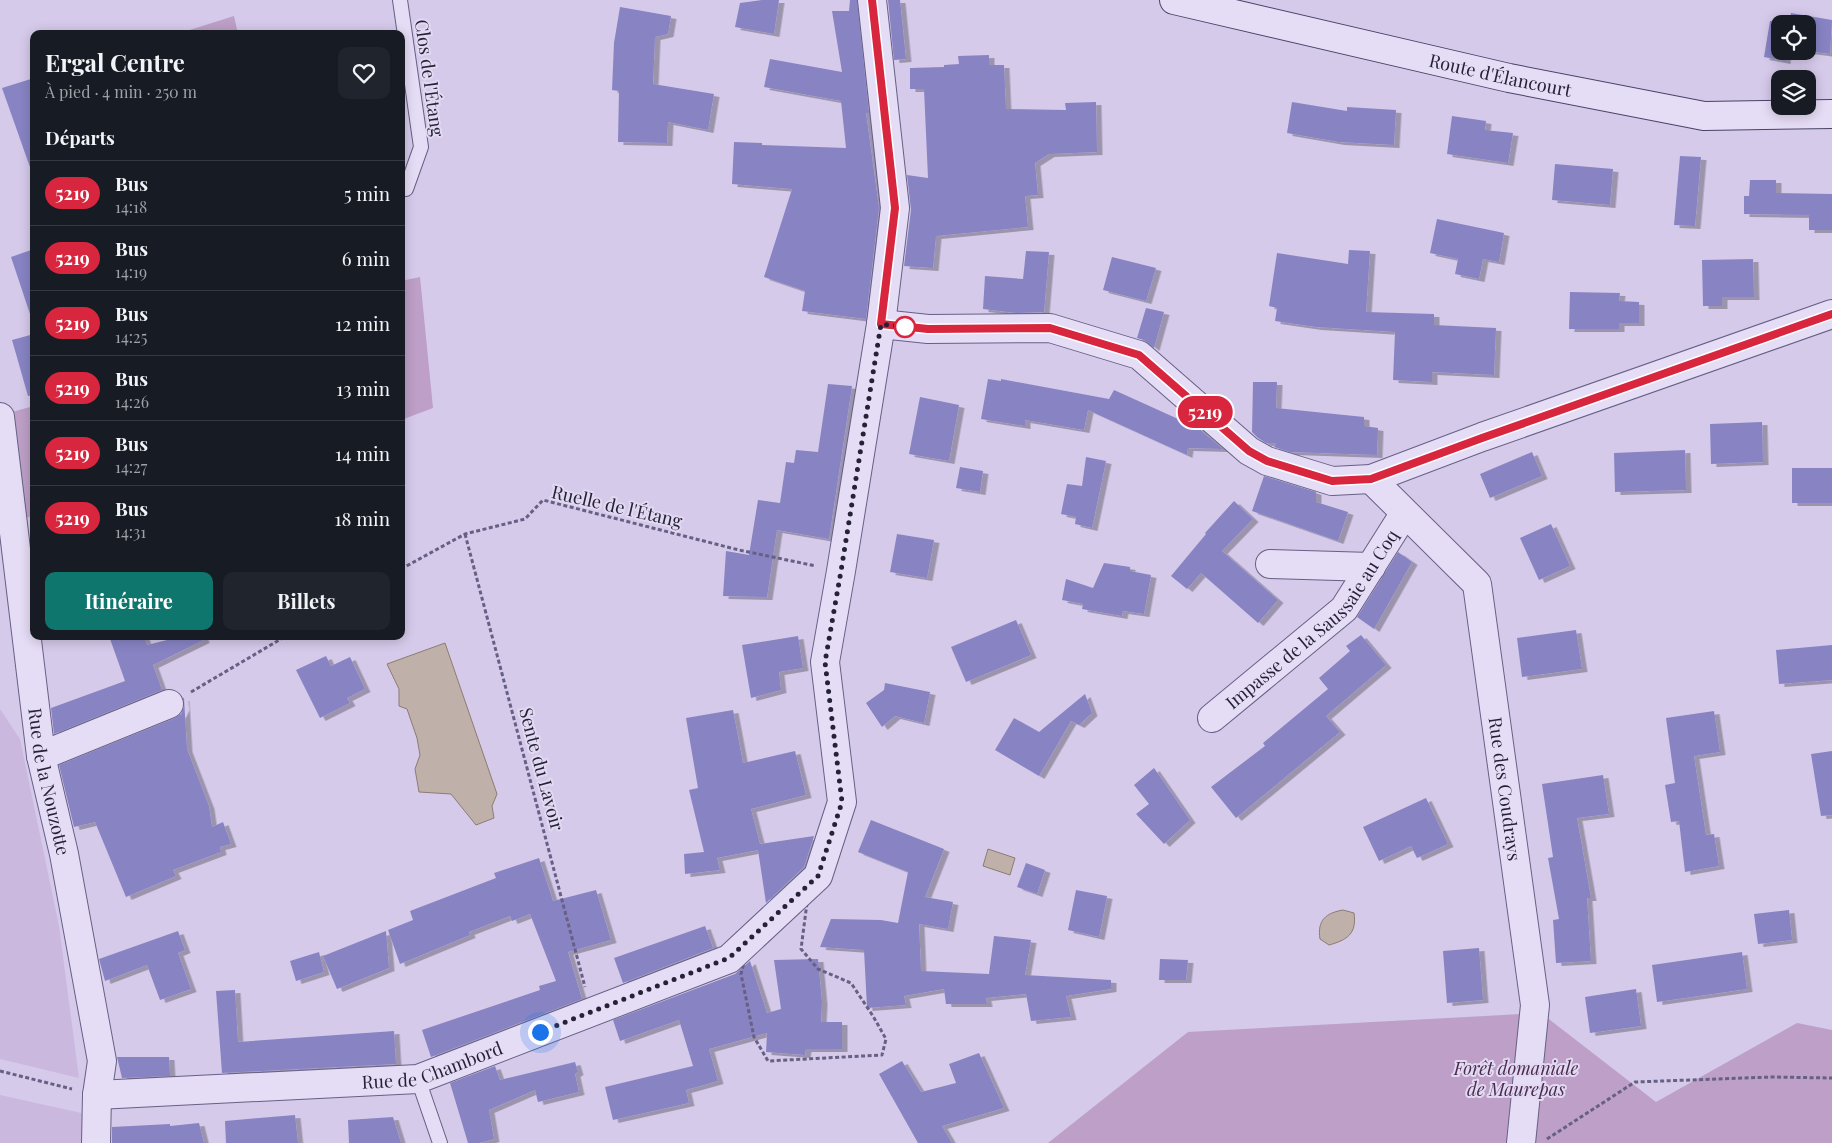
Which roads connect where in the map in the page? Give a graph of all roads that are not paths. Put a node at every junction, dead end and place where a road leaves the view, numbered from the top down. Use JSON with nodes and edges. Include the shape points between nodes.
{"nodes":[{"id":1,"x":400,"y":0,"type":"edge"},
{"id":2,"x":872,"y":0,"type":"edge"},
{"id":3,"x":1174,"y":0,"type":"edge"},
{"id":4,"x":404,"y":30,"type":"edge"},
{"id":5,"x":405,"y":34,"type":"edge"},
{"id":6,"x":1832,"y":114,"type":"edge"},
{"id":7,"x":406,"y":189,"type":"dead end"},
{"id":8,"x":1832,"y":314,"type":"edge"},
{"id":9,"x":881,"y":324,"type":"junction"},
{"id":10,"x":0,"y":417,"type":"edge"},
{"id":11,"x":1371,"y":479,"type":"junction"},
{"id":12,"x":1404,"y":514,"type":"junction"},
{"id":13,"x":1270,"y":564,"type":"dead end"},
{"id":14,"x":1371,"y":567,"type":"junction"},
{"id":15,"x":169,"y":704,"type":"road end"},
{"id":16,"x":1212,"y":718,"type":"dead end"},
{"id":17,"x":41,"y":756,"type":"junction"},
{"id":18,"x":418,"y":1079,"type":"junction"},
{"id":19,"x":97,"y":1095,"type":"junction"},
{"id":20,"x":96,"y":1143,"type":"edge"},
{"id":21,"x":440,"y":1143,"type":"edge"},
{"id":22,"x":1521,"y":1143,"type":"edge"}],
"edges":[{"from":1,"to":4,"type":"lane","name":"Clos de l'Étang"},
{"from":2,"to":9,"type":"street","name":"Rue de Chambord","via":[[895,208]]},
{"from":3,"to":6,"type":"street","name":"Route d'Élancourt","via":[[1509,78],[1704,116]]},
{"from":5,"to":7,"type":"lane","name":"Clos de l'Étang","via":[[422,148]]},
{"from":8,"to":11,"type":"street"},
{"from":9,"to":11,"type":"street","via":[[928,329],[1050,328],[1139,355],[1249,451],[1267,461],[1332,481]]},
{"from":9,"to":18,"type":"street","name":"Rue de Chambord","via":[[825,662],[842,802],[818,876],[729,958]]},
{"from":10,"to":17,"type":"street","name":"Rue de la Nouzotte"},
{"from":11,"to":12,"type":"street","name":"Rue des Coudrays"},
{"from":12,"to":14,"type":"street","name":"Impasse de la Saussaie au Coq"},
{"from":12,"to":22,"type":"street","name":"Rue des Coudrays","via":[[1477,584],[1535,1005]]},
{"from":13,"to":14,"type":"street"},
{"from":14,"to":16,"type":"street","name":"Impasse de la Saussaie au Coq","via":[[1344,608]]},
{"from":15,"to":17,"type":"street"},
{"from":17,"to":19,"type":"street","name":"Rue de la Nouzotte","via":[[64,854],[102,1062]]},
{"from":18,"to":19,"type":"street","name":"Rue de Chambord"},
{"from":18,"to":21,"type":"lane"},
{"from":19,"to":20,"type":"street","name":"Rue de la Nouzotte"}]}
